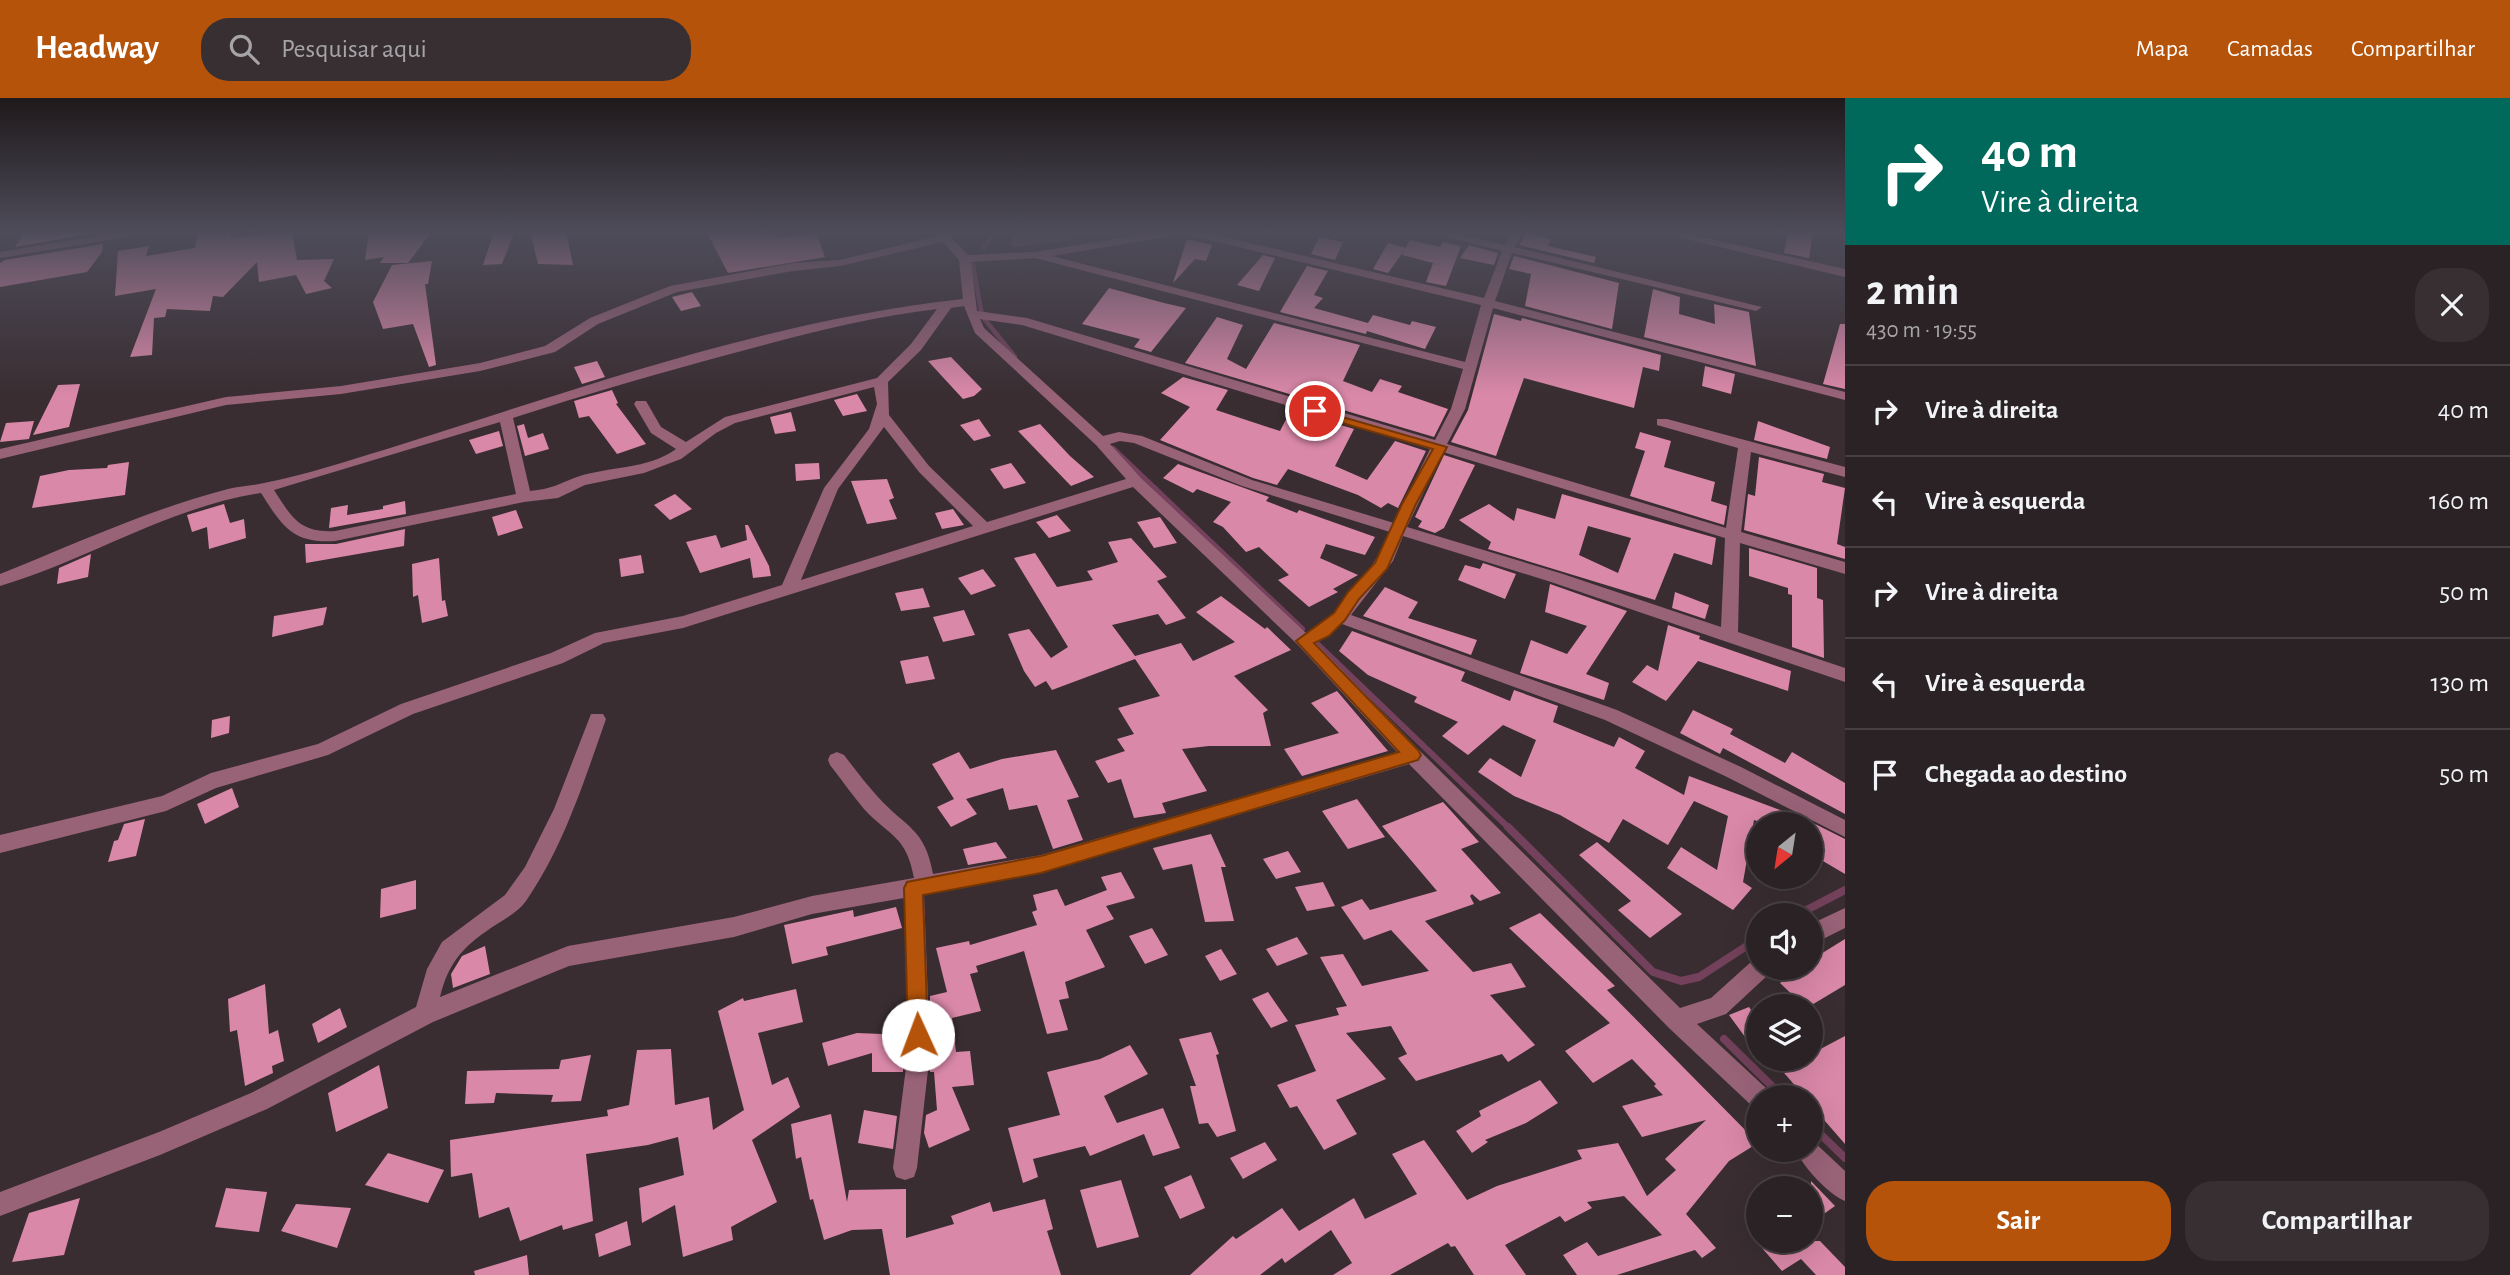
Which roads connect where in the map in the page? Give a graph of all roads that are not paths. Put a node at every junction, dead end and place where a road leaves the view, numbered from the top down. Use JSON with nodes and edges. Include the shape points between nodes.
{"nodes":[{"id":1,"x":690,"y":286,"type":"edge"},
{"id":2,"x":969,"y":286,"type":"edge"},
{"id":3,"x":1155,"y":286,"type":"edge"},
{"id":4,"x":1416,"y":286,"type":"edge"},
{"id":5,"x":1494,"y":286,"type":"edge"},
{"id":6,"x":1666,"y":286,"type":"edge"},
{"id":7,"x":948,"y":303,"type":"junction"},
{"id":8,"x":1488,"y":303,"type":"junction"},
{"id":9,"x":1756,"y":307,"type":"dead end"},
{"id":10,"x":973,"y":311,"type":"junction"},
{"id":11,"x":1469,"y":367,"type":"junction"},
{"id":12,"x":882,"y":381,"type":"junction"},
{"id":13,"x":1845,"y":396,"type":"edge"},
{"id":14,"x":641,"y":404,"type":"dead end"},
{"id":15,"x":506,"y":416,"type":"junction"},
{"id":16,"x":882,"y":416,"type":"junction"},
{"id":17,"x":1661,"y":422,"type":"dead end"},
{"id":18,"x":1108,"y":439,"type":"junction"},
{"id":19,"x":1745,"y":446,"type":"junction"},
{"id":20,"x":1441,"y":447,"type":"junction"},
{"id":21,"x":687,"y":449,"type":"junction"},
{"id":22,"x":0,"y":454,"type":"edge"},
{"id":23,"x":1845,"y":472,"type":"edge"},
{"id":24,"x":1136,"y":481,"type":"junction"},
{"id":25,"x":265,"y":488,"type":"junction"},
{"id":26,"x":524,"y":497,"type":"junction"},
{"id":27,"x":983,"y":528,"type":"junction"},
{"id":28,"x":1400,"y":530,"type":"junction"},
{"id":29,"x":1733,"y":535,"type":"junction"},
{"id":30,"x":1845,"y":568,"type":"edge"},
{"id":31,"x":0,"y":580,"type":"edge"},
{"id":32,"x":789,"y":588,"type":"junction"},
{"id":33,"x":1339,"y":617,"type":"junction"},
{"id":34,"x":1312,"y":636,"type":"junction"},
{"id":35,"x":1729,"y":636,"type":"junction"},
{"id":36,"x":1845,"y":675,"type":"edge"},
{"id":37,"x":597,"y":719,"type":"dead end"},
{"id":38,"x":1412,"y":755,"type":"junction"},
{"id":39,"x":837,"y":760,"type":"dead end"},
{"id":40,"x":1845,"y":828,"type":"edge"},
{"id":41,"x":0,"y":844,"type":"edge"},
{"id":42,"x":919,"y":887,"type":"junction"},
{"id":43,"x":1845,"y":918,"type":"edge"},
{"id":44,"x":1823,"y":929,"type":"edge"},
{"id":45,"x":1747,"y":980,"type":"edge"},
{"id":46,"x":425,"y":1014,"type":"junction"},
{"id":47,"x":1677,"y":1020,"type":"junction"},
{"id":48,"x":1746,"y":1085,"type":"edge"},
{"id":49,"x":1819,"y":1162,"type":"edge"},
{"id":50,"x":905,"y":1168,"type":"dead end"},
{"id":51,"x":1845,"y":1189,"type":"edge"},
{"id":52,"x":0,"y":1204,"type":"edge"}],
"edges":[{"from":1,"to":22,"type":"street","via":[[594,321],[550,349],[480,368],[341,390],[226,401]]},
{"from":2,"to":10,"type":"street"},
{"from":3,"to":11,"type":"street"},
{"from":4,"to":8,"type":"street"},
{"from":5,"to":8,"type":"street"},
{"from":6,"to":9,"type":"street"},
{"from":7,"to":10,"type":"street"},
{"from":7,"to":12,"type":"street","via":[[916,347]]},
{"from":7,"to":15,"type":"street","via":[[797,332],[603,384]]},
{"from":8,"to":11,"type":"street"},
{"from":8,"to":13,"type":"street"},
{"from":10,"to":18,"type":"street","via":[[979,330],[1017,368]]},
{"from":10,"to":20,"type":"street","via":[[1033,324]]},
{"from":11,"to":20,"type":"street"},
{"from":12,"to":16,"type":"street"},
{"from":12,"to":21,"type":"street","via":[[730,420]]},
{"from":14,"to":21,"type":"street","via":[[656,430]]},
{"from":15,"to":25,"type":"street"},
{"from":15,"to":26,"type":"street"},
{"from":16,"to":27,"type":"street","via":[[922,467],[961,501]]},
{"from":16,"to":32,"type":"street","via":[[831,488]]},
{"from":17,"to":19,"type":"street"},
{"from":18,"to":24,"type":"street"},
{"from":18,"to":28,"type":"street","via":[[1149,443],[1247,483]]},
{"from":19,"to":23,"type":"street"},
{"from":19,"to":29,"type":"street"},
{"from":20,"to":28,"type":"street"},
{"from":20,"to":29,"type":"street"},
{"from":21,"to":26,"type":"street","via":[[639,470],[581,481],[558,494]]},
{"from":24,"to":27,"type":"street"},
{"from":24,"to":34,"type":"street"},
{"from":25,"to":26,"type":"street","via":[[286,521],[317,537]]},
{"from":25,"to":31,"type":"street","via":[[231,493],[164,515]]},
{"from":27,"to":32,"type":"street"},
{"from":28,"to":33,"type":"street","via":[[1381,566]]},
{"from":28,"to":35,"type":"street"},
{"from":29,"to":30,"type":"street"},
{"from":29,"to":35,"type":"street"},
{"from":32,"to":41,"type":"street","via":[[683,622],[601,637],[557,658],[407,709],[323,750],[211,781],[166,803]]},
{"from":33,"to":34,"type":"street"},
{"from":33,"to":40,"type":"street","via":[[1611,715]]},
{"from":34,"to":38,"type":"street"},
{"from":35,"to":36,"type":"street"},
{"from":37,"to":46,"type":"street","via":[[562,815],[537,865],[517,897],[447,948]]},
{"from":38,"to":42,"type":"street","via":[[1041,864]]},
{"from":38,"to":47,"type":"street"},
{"from":39,"to":42,"type":"street","via":[[919,851]]},
{"from":42,"to":46,"type":"street","via":[[812,905],[734,927],[568,956]]},
{"from":42,"to":50,"type":"street","via":[[919,1052]]},
{"from":43,"to":44,"type":"street"},
{"from":45,"to":47,"type":"street","via":[[1718,1006]]},
{"from":46,"to":52,"type":"street","via":[[258,1101]]},
{"from":47,"to":48,"type":"street"},
{"from":49,"to":51,"type":"street"}]}
